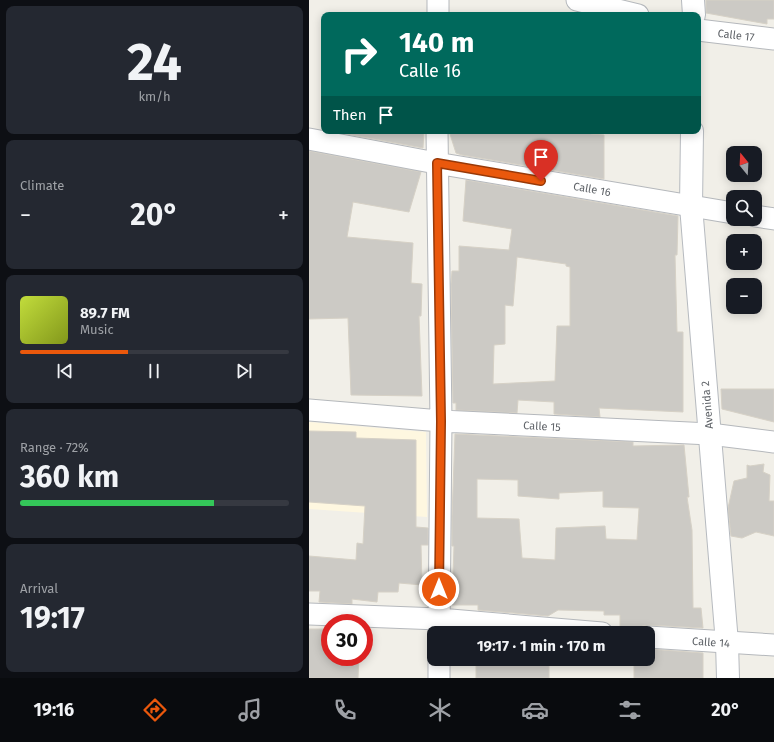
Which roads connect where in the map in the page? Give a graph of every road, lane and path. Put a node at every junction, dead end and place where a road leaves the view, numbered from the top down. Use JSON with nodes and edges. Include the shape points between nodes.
{"nodes":[{"id":1,"x":438,"y":0,"type":"edge"},
{"id":2,"x":577,"y":0,"type":"edge"},
{"id":3,"x":693,"y":0,"type":"edge"},
{"id":4,"x":438,"y":12,"type":"edge"},
{"id":5,"x":625,"y":12,"type":"edge"},
{"id":6,"x":694,"y":12,"type":"edge"},
{"id":7,"x":701,"y":30,"type":"edge"},
{"id":8,"x":774,"y":40,"type":"edge"},
{"id":9,"x":437,"y":134,"type":"edge"},
{"id":10,"x":692,"y":134,"type":"edge"},
{"id":11,"x":309,"y":139,"type":"edge"},
{"id":12,"x":437,"y":163,"type":"junction"},
{"id":13,"x":691,"y":206,"type":"junction"},
{"id":14,"x":726,"y":212,"type":"edge"},
{"id":15,"x":762,"y":217,"type":"edge"},
{"id":16,"x":774,"y":219,"type":"edge"},
{"id":17,"x":309,"y":410,"type":"edge"},
{"id":18,"x":441,"y":421,"type":"junction"},
{"id":19,"x":710,"y":434,"type":"junction"},
{"id":20,"x":774,"y":442,"type":"edge"},
{"id":21,"x":309,"y":614,"type":"edge"},
{"id":22,"x":439,"y":626,"type":"edge"},
{"id":23,"x":655,"y":638,"type":"edge"},
{"id":24,"x":727,"y":643,"type":"junction"},
{"id":25,"x":774,"y":645,"type":"edge"},
{"id":26,"x":439,"y":666,"type":"edge"},
{"id":27,"x":439,"y":678,"type":"edge"},
{"id":28,"x":728,"y":678,"type":"edge"}],
"edges":[{"from":1,"to":4,"type":"street"},
{"from":2,"to":5,"type":"street"},
{"from":3,"to":6,"type":"street"},
{"from":7,"to":8,"type":"street","name":"Calle 17"},
{"from":9,"to":12,"type":"street"},
{"from":10,"to":13,"type":"street","name":"Avenida 2"},
{"from":11,"to":12,"type":"street","name":"Calle 16"},
{"from":12,"to":13,"type":"street","name":"Calle 16"},
{"from":12,"to":18,"type":"street"},
{"from":13,"to":14,"type":"street","name":"Calle 16"},
{"from":13,"to":19,"type":"street","name":"Avenida 2"},
{"from":15,"to":16,"type":"street"},
{"from":17,"to":18,"type":"street","name":"Calle 15"},
{"from":18,"to":19,"type":"street","name":"Calle 15"},
{"from":18,"to":22,"type":"street"},
{"from":19,"to":20,"type":"street","name":"Calle 15"},
{"from":19,"to":24,"type":"street","name":"Avenida 2"},
{"from":21,"to":22,"type":"street"},
{"from":23,"to":24,"type":"street","name":"Calle 14"},
{"from":24,"to":25,"type":"street","name":"Calle 14"},
{"from":24,"to":28,"type":"street","name":"Avenida 2"},
{"from":26,"to":27,"type":"street"}]}
